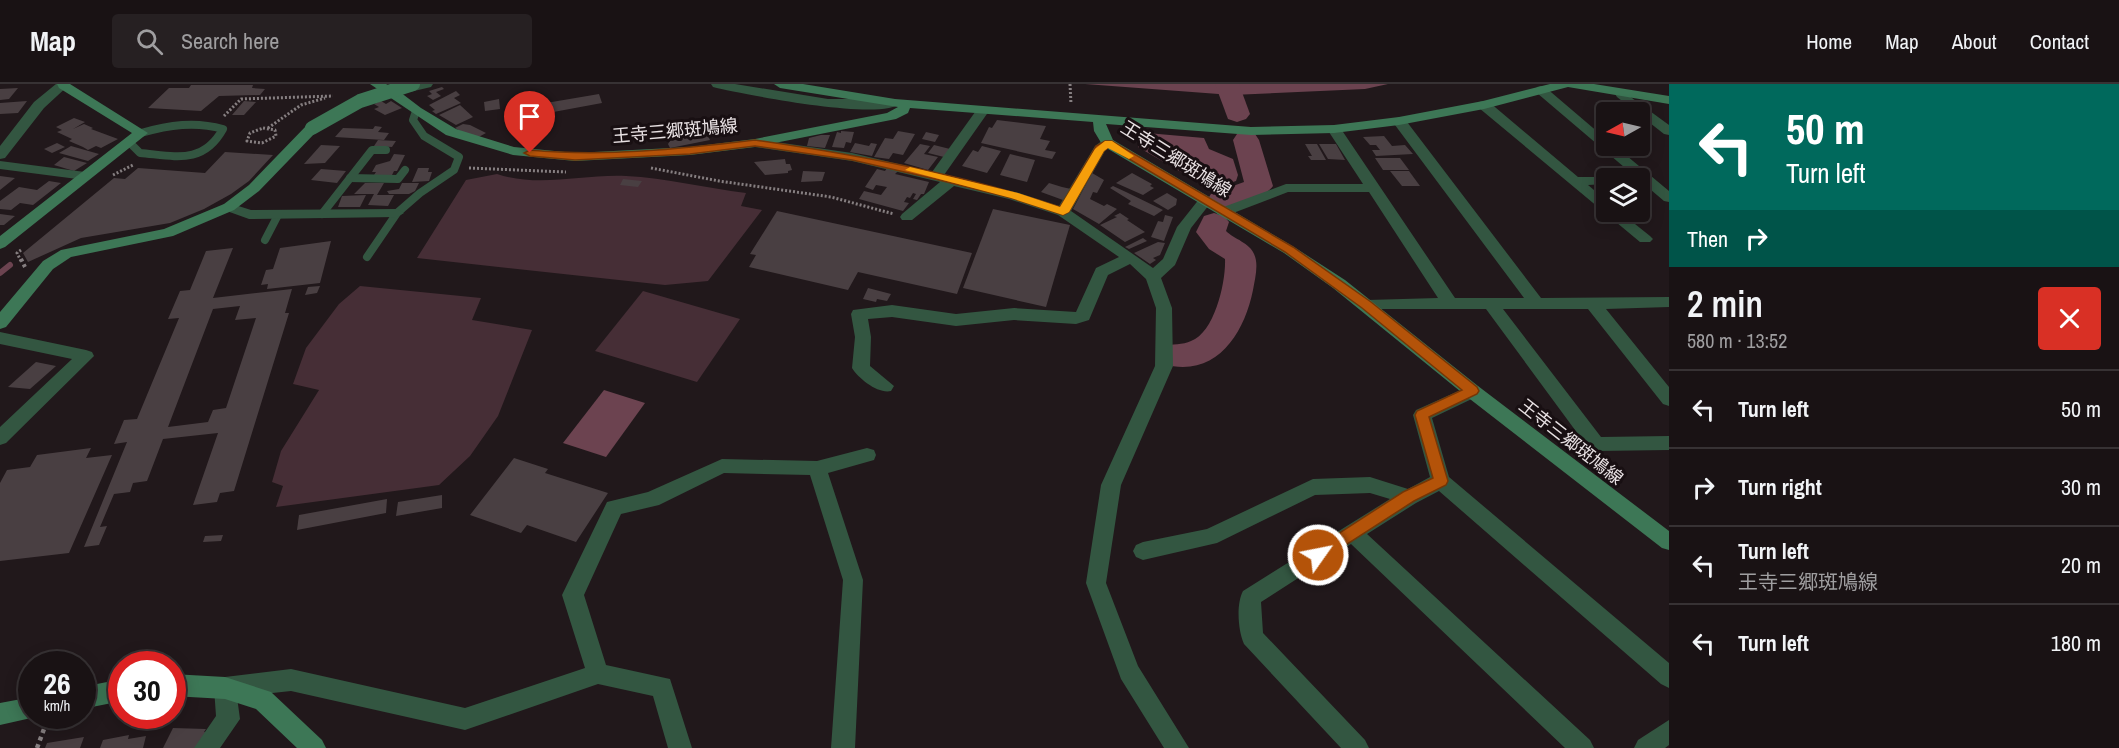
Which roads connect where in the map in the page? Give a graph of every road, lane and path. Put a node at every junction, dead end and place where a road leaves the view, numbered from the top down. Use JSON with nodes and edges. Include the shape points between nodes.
{"nodes":[{"id":1,"x":64,"y":84,"type":"edge"},
{"id":2,"x":375,"y":84,"type":"edge"},
{"id":3,"x":413,"y":84,"type":"edge"},
{"id":4,"x":428,"y":84,"type":"edge"},
{"id":5,"x":717,"y":84,"type":"edge"},
{"id":6,"x":780,"y":84,"type":"edge"},
{"id":7,"x":1070,"y":84,"type":"edge"},
{"id":8,"x":1565,"y":84,"type":"edge"},
{"id":9,"x":1571,"y":84,"type":"edge"},
{"id":10,"x":1541,"y":90,"type":"junction"},
{"id":11,"x":392,"y":92,"type":"junction"},
{"id":12,"x":1622,"y":93,"type":"junction"},
{"id":13,"x":333,"y":96,"type":"dead end"},
{"id":14,"x":1669,"y":100,"type":"edge"},
{"id":15,"x":900,"y":103,"type":"junction"},
{"id":16,"x":301,"y":105,"type":"dead end"},
{"id":17,"x":1484,"y":105,"type":"junction"},
{"id":18,"x":1072,"y":107,"type":"dead end"},
{"id":19,"x":416,"y":111,"type":"junction"},
{"id":20,"x":983,"y":111,"type":"junction"},
{"id":21,"x":216,"y":116,"type":"dead end"},
{"id":22,"x":1099,"y":120,"type":"junction"},
{"id":23,"x":1399,"y":122,"type":"junction"},
{"id":24,"x":268,"y":128,"type":"junction"},
{"id":25,"x":1334,"y":129,"type":"junction"},
{"id":26,"x":1669,"y":131,"type":"edge"},
{"id":27,"x":141,"y":133,"type":"junction"},
{"id":28,"x":1596,"y":136,"type":"edge"},
{"id":29,"x":130,"y":143,"type":"junction"},
{"id":30,"x":755,"y":143,"type":"junction"},
{"id":31,"x":1108,"y":143,"type":"junction"},
{"id":32,"x":386,"y":150,"type":"dead end"},
{"id":33,"x":0,"y":155,"type":"edge"},
{"id":34,"x":1619,"y":156,"type":"edge"},
{"id":35,"x":136,"y":163,"type":"dead end"},
{"id":36,"x":0,"y":165,"type":"edge"},
{"id":37,"x":646,"y":168,"type":"dead end"},
{"id":38,"x":1631,"y":168,"type":"edge"},
{"id":39,"x":405,"y":170,"type":"dead end"},
{"id":40,"x":454,"y":170,"type":"junction"},
{"id":41,"x":567,"y":172,"type":"dead end"},
{"id":42,"x":85,"y":176,"type":"junction"},
{"id":43,"x":350,"y":178,"type":"junction"},
{"id":44,"x":944,"y":178,"type":"junction"},
{"id":45,"x":1596,"y":180,"type":"edge"},
{"id":46,"x":1575,"y":181,"type":"junction"},
{"id":47,"x":105,"y":182,"type":"dead end"},
{"id":48,"x":1650,"y":184,"type":"edge"},
{"id":49,"x":1373,"y":188,"type":"junction"},
{"id":50,"x":1669,"y":198,"type":"edge"},
{"id":51,"x":1596,"y":199,"type":"edge"},
{"id":52,"x":1205,"y":201,"type":"junction"},
{"id":53,"x":229,"y":207,"type":"junction"},
{"id":54,"x":1063,"y":212,"type":"junction"},
{"id":55,"x":1223,"y":212,"type":"junction"},
{"id":56,"x":397,"y":213,"type":"junction"},
{"id":57,"x":321,"y":214,"type":"junction"},
{"id":58,"x":278,"y":215,"type":"junction"},
{"id":59,"x":906,"y":217,"type":"joint"},
{"id":60,"x":1624,"y":222,"type":"edge"},
{"id":61,"x":1645,"y":239,"type":"dead end"},
{"id":62,"x":265,"y":240,"type":"dead end"},
{"id":63,"x":0,"y":244,"type":"edge"},
{"id":64,"x":26,"y":245,"type":"dead end"},
{"id":65,"x":367,"y":257,"type":"dead end"},
{"id":66,"x":1131,"y":258,"type":"junction"},
{"id":67,"x":31,"y":264,"type":"dead end"},
{"id":68,"x":1153,"y":277,"type":"junction"},
{"id":69,"x":1449,"y":302,"type":"junction"},
{"id":70,"x":1669,"y":302,"type":"edge"},
{"id":71,"x":1490,"y":303,"type":"junction"},
{"id":72,"x":1537,"y":304,"type":"junction"},
{"id":73,"x":1593,"y":304,"type":"junction"},
{"id":74,"x":1367,"y":305,"type":"junction"},
{"id":75,"x":0,"y":323,"type":"edge"},
{"id":76,"x":0,"y":338,"type":"edge"},
{"id":77,"x":885,"y":386,"type":"dead end"},
{"id":78,"x":1472,"y":391,"type":"junction"},
{"id":79,"x":1669,"y":399,"type":"edge"},
{"id":80,"x":0,"y":438,"type":"edge"},
{"id":81,"x":1669,"y":443,"type":"edge"},
{"id":82,"x":867,"y":455,"type":"dead end"},
{"id":83,"x":817,"y":468,"type":"junction"},
{"id":84,"x":1441,"y":481,"type":"junction"},
{"id":85,"x":1409,"y":497,"type":"junction"},
{"id":86,"x":1352,"y":533,"type":"junction"},
{"id":87,"x":1669,"y":542,"type":"edge"},
{"id":88,"x":1143,"y":551,"type":"dead end"},
{"id":89,"x":598,"y":674,"type":"junction"},
{"id":90,"x":1669,"y":677,"type":"edge"},
{"id":91,"x":186,"y":686,"type":"edge"},
{"id":92,"x":225,"y":688,"type":"junction"},
{"id":93,"x":18,"y":711,"type":"edge"},
{"id":94,"x":0,"y":714,"type":"edge"},
{"id":95,"x":44,"y":729,"type":"dead end"},
{"id":96,"x":1669,"y":731,"type":"edge"},
{"id":97,"x":37,"y":748,"type":"edge"},
{"id":98,"x":206,"y":748,"type":"edge"},
{"id":99,"x":315,"y":748,"type":"edge"},
{"id":100,"x":680,"y":748,"type":"edge"},
{"id":101,"x":843,"y":748,"type":"edge"},
{"id":102,"x":1177,"y":748,"type":"edge"},
{"id":103,"x":1357,"y":748,"type":"edge"},
{"id":104,"x":1582,"y":748,"type":"edge"},
{"id":105,"x":1646,"y":748,"type":"edge"}],
"edges":[{"from":1,"to":27,"type":"street"},
{"from":1,"to":33,"type":"street","via":[[39,105]]},
{"from":2,"to":11,"type":"street","name":"王寺三郷斑鳩線"},
{"from":3,"to":53,"type":"street","bridge":true,"via":[[340,109],[312,128],[254,188]]},
{"from":4,"to":11,"type":"street"},
{"from":5,"to":15,"type":"street","via":[[864,106]]},
{"from":6,"to":15,"type":"street"},
{"from":7,"to":18,"type":"path"},
{"from":8,"to":10,"type":"street"},
{"from":9,"to":12,"type":"street"},
{"from":10,"to":17,"type":"street"},
{"from":10,"to":28,"type":"street"},
{"from":11,"to":19,"type":"street","name":"王寺三郷斑鳩線"},
{"from":12,"to":14,"type":"street"},
{"from":12,"to":26,"type":"street"},
{"from":13,"to":21,"type":"path","via":[[241,99],[225,116]]},
{"from":15,"to":20,"type":"street","name":"王寺三郷斑鳩線"},
{"from":15,"to":30,"type":"street","name":"王寺三郷斑鳩線","via":[[903,110],[891,116]]},
{"from":16,"to":24,"type":"path"},
{"from":17,"to":23,"type":"street"},
{"from":17,"to":46,"type":"street"},
{"from":19,"to":30,"type":"street","name":"王寺三郷斑鳩線","via":[[451,132],[513,151],[546,155],[690,151]]},
{"from":19,"to":40,"type":"lane","via":[[413,120],[424,136],[459,157]]},
{"from":20,"to":22,"type":"street","name":"王寺三郷斑鳩線"},
{"from":20,"to":44,"type":"street"},
{"from":22,"to":25,"type":"street","via":[[1251,131]]},
{"from":22,"to":31,"type":"street","name":"王寺三郷斑鳩線"},
{"from":23,"to":25,"type":"street"},
{"from":23,"to":72,"type":"street"},
{"from":24,"to":24,"type":"path","via":[[277,131],[273,139],[258,144],[247,141],[254,131]]},
{"from":25,"to":49,"type":"street"},
{"from":27,"to":29,"type":"street"},
{"from":27,"to":29,"type":"lane","via":[[173,124],[223,129],[202,153],[186,157],[141,153]]},
{"from":29,"to":42,"type":"street"},
{"from":30,"to":44,"type":"street","via":[[852,157]]},
{"from":31,"to":52,"type":"street","name":"王寺三郷斑鳩線"},
{"from":31,"to":54,"type":"street","via":[[1100,149]]},
{"from":32,"to":43,"type":"lane","via":[[372,150]]},
{"from":34,"to":38,"type":"street"},
{"from":35,"to":47,"type":"path"},
{"from":36,"to":42,"type":"street"},
{"from":37,"to":59,"type":"path","via":[[831,197]]},
{"from":39,"to":43,"type":"lane","via":[[399,179]]},
{"from":40,"to":41,"type":"path","via":[[497,166],[544,174]]},
{"from":40,"to":56,"type":"lane"},
{"from":42,"to":63,"type":"street"},
{"from":43,"to":57,"type":"lane"},
{"from":44,"to":54,"type":"street"},
{"from":44,"to":59,"type":"street"},
{"from":45,"to":46,"type":"street"},
{"from":46,"to":51,"type":"street"},
{"from":48,"to":50,"type":"street"},
{"from":49,"to":55,"type":"street","via":[[1286,188]]},
{"from":49,"to":69,"type":"street"},
{"from":52,"to":55,"type":"street","name":"王寺三郷斑鳩線"},
{"from":52,"to":68,"type":"street","via":[[1184,227],[1170,261]]},
{"from":53,"to":58,"type":"street","via":[[249,215]]},
{"from":53,"to":75,"type":"street","via":[[168,233],[66,253],[48,265]]},
{"from":54,"to":66,"type":"street"},
{"from":55,"to":74,"type":"street","name":"王寺三郷斑鳩線","via":[[1289,250]]},
{"from":56,"to":57,"type":"street"},
{"from":56,"to":65,"type":"lane"},
{"from":57,"to":58,"type":"street"},
{"from":58,"to":62,"type":"lane"},
{"from":60,"to":61,"type":"street"},
{"from":64,"to":67,"type":"path","via":[[17,252],[24,268]]},
{"from":66,"to":68,"type":"street"},
{"from":66,"to":77,"type":"street","via":[[1102,272],[1083,316],[1076,318],[1014,314],[956,320],[892,311],[859,314],[863,337],[861,368]]},
{"from":68,"to":102,"type":"street","via":[[1164,308],[1164,366],[1112,484],[1096,583],[1129,672]]},
{"from":69,"to":71,"type":"street"},
{"from":69,"to":74,"type":"street"},
{"from":70,"to":73,"type":"street"},
{"from":71,"to":72,"type":"street"},
{"from":71,"to":81,"type":"street","via":[[1596,444]]},
{"from":72,"to":73,"type":"street"},
{"from":73,"to":79,"type":"street"},
{"from":74,"to":78,"type":"street","name":"王寺三郷斑鳩線"},
{"from":76,"to":80,"type":"street","via":[[86,356]]},
{"from":78,"to":84,"type":"street","via":[[1422,415]]},
{"from":78,"to":87,"type":"street","name":"王寺三郷斑鳩線"},
{"from":82,"to":83,"type":"street"},
{"from":83,"to":89,"type":"street","via":[[722,466],[652,499],[614,508],[573,595]]},
{"from":83,"to":101,"type":"street","via":[[853,580]]},
{"from":84,"to":85,"type":"street"},
{"from":84,"to":90,"type":"street"},
{"from":85,"to":86,"type":"street"},
{"from":85,"to":88,"type":"street","via":[[1370,485],[1313,487],[1210,537]]},
{"from":86,"to":103,"type":"street","via":[[1250,598],[1252,637]]},
{"from":86,"to":104,"type":"street"},
{"from":89,"to":92,"type":"street","via":[[465,718],[291,680]]},
{"from":89,"to":100,"type":"street","via":[[662,687]]},
{"from":91,"to":92,"type":"street"},
{"from":92,"to":98,"type":"street","via":[[228,719]]},
{"from":92,"to":99,"type":"street","via":[[262,700]]},
{"from":93,"to":94,"type":"street"},
{"from":95,"to":97,"type":"path"},
{"from":96,"to":105,"type":"street"}]}
